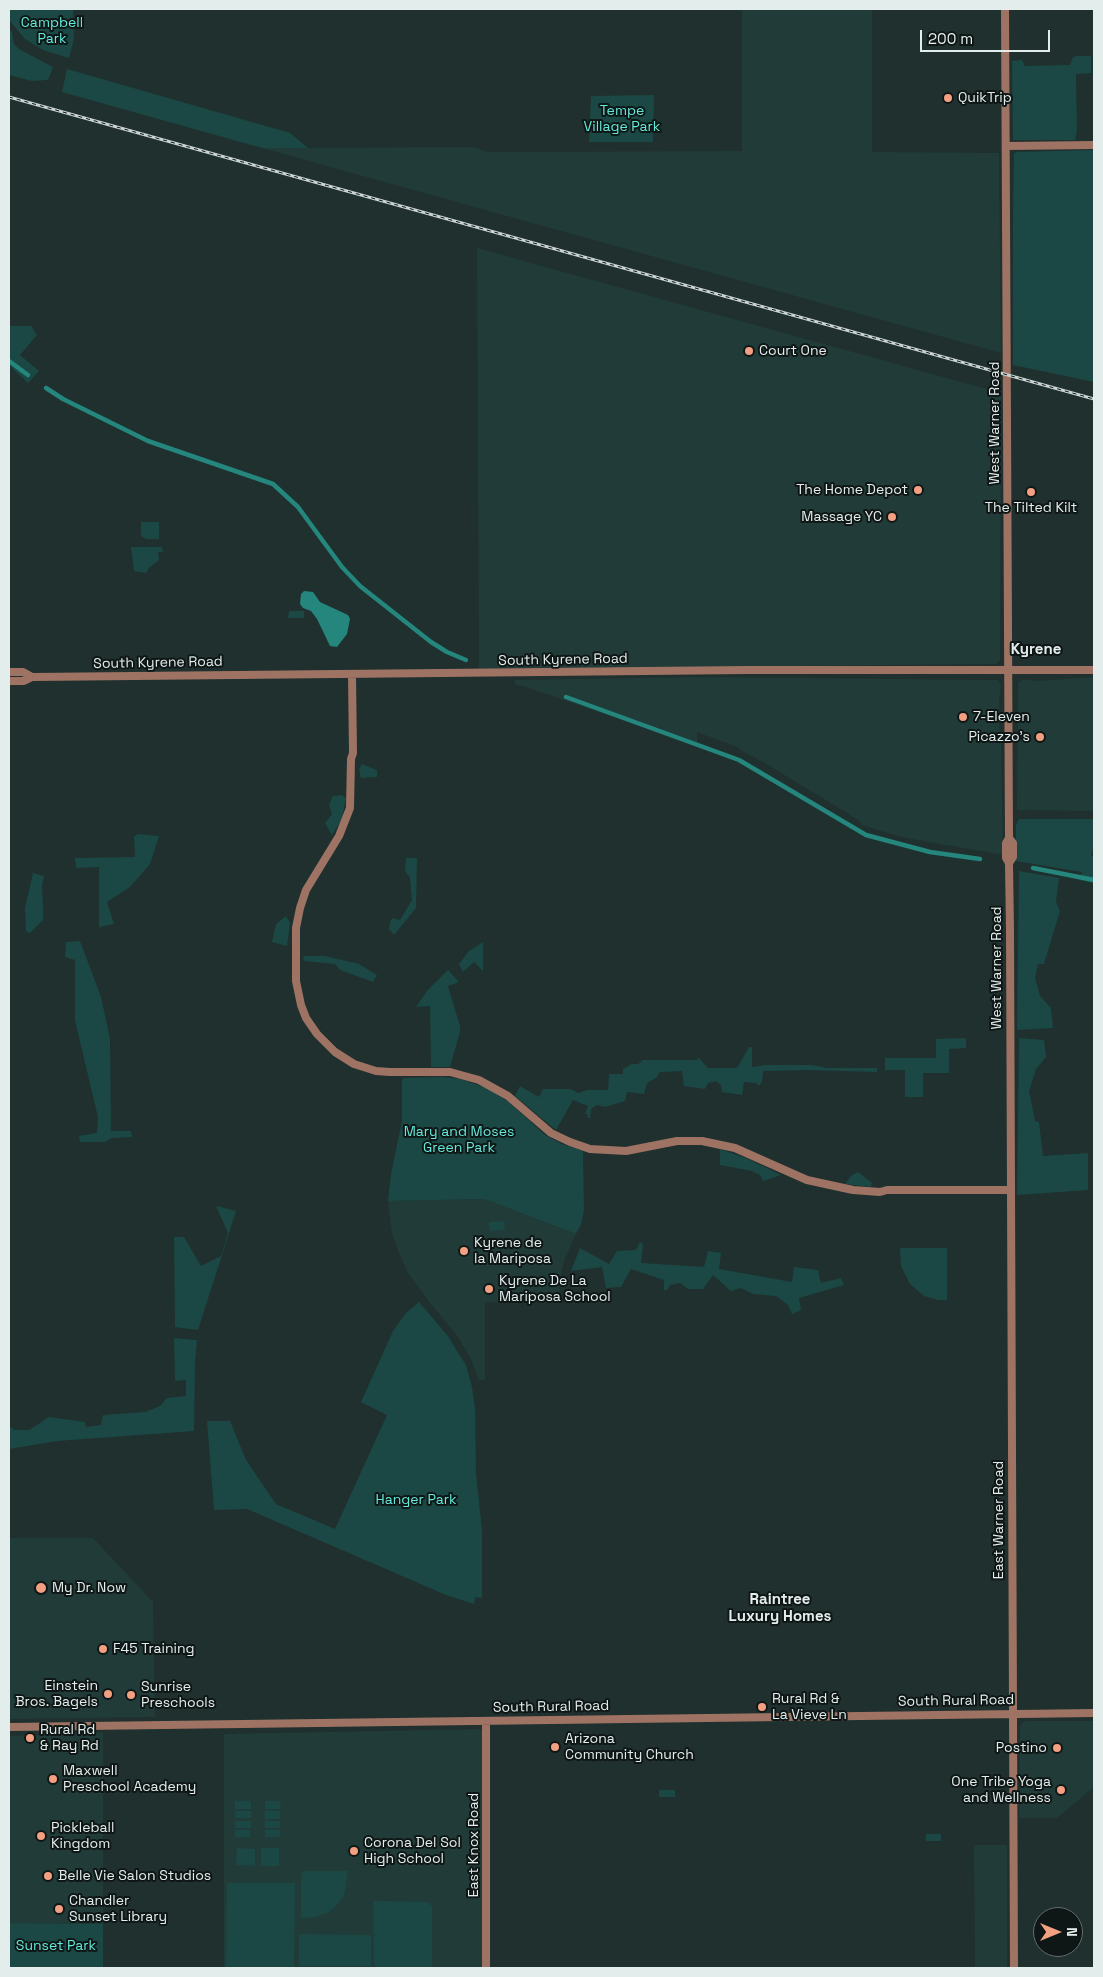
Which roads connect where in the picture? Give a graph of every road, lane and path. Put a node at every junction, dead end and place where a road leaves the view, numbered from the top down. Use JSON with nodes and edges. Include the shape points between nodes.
{"nodes":[{"id":1,"x":1005,"y":9,"type":"edge"},
{"id":2,"x":1094,"y":145,"type":"edge"},
{"id":3,"x":1006,"y":146,"type":"junction"},
{"id":4,"x":1094,"y":670,"type":"edge"},
{"id":5,"x":1008,"y":671,"type":"junction"},
{"id":6,"x":9,"y":672,"type":"edge"},
{"id":7,"x":350,"y":675,"type":"junction"},
{"id":8,"x":32,"y":677,"type":"junction"},
{"id":9,"x":9,"y":681,"type":"edge"},
{"id":10,"x":1010,"y":1072,"type":"joint"},
{"id":11,"x":1010,"y":1192,"type":"junction"},
{"id":12,"x":1012,"y":1713,"type":"junction"},
{"id":13,"x":1094,"y":1713,"type":"edge"},
{"id":14,"x":486,"y":1721,"type":"junction"},
{"id":15,"x":9,"y":1727,"type":"edge"},
{"id":16,"x":486,"y":1968,"type":"edge"},
{"id":17,"x":1014,"y":1968,"type":"edge"}],
"edges":[{"from":1,"to":3,"type":"main road","name":"West Warner Road"},
{"from":2,"to":3,"type":"main road"},
{"from":3,"to":5,"type":"main road","name":"West Warner Road"},
{"from":4,"to":5,"type":"main road","name":"South Kyrene Road"},
{"from":5,"to":7,"type":"main road","name":"South Kyrene Road","via":[[747,670]]},
{"from":5,"to":10,"type":"main road","name":"West Warner Road","via":[[1009,838],[1013,843],[1009,863]]},
{"from":6,"to":8,"type":"main road","name":"South Kyrene Road","via":[[23,672]]},
{"from":7,"to":8,"type":"main road","name":"South Kyrene Road"},
{"from":7,"to":11,"type":"main road","via":[[351,802],[335,844],[306,890],[295,936],[299,999],[306,1018],[330,1048],[354,1064],[382,1072],[450,1072],[478,1080],[508,1096],[551,1133],[583,1146],[626,1151],[677,1141],[709,1142],[735,1148],[807,1180],[840,1188],[880,1192]]},
{"from":8,"to":9,"type":"main road","name":"South Kyrene Road","via":[[24,681]]},
{"from":10,"to":11,"type":"main road","name":"East Warner Road"},
{"from":11,"to":12,"type":"main road","name":"East Warner Road"},
{"from":12,"to":13,"type":"main road","name":"South Rural Road"},
{"from":12,"to":14,"type":"main road","name":"South Rural Road"},
{"from":12,"to":17,"type":"main road","name":"East Warner Road"},
{"from":14,"to":15,"type":"main road","name":"South Rural Road"},
{"from":14,"to":16,"type":"main road","name":"East Knox Road"}]}
